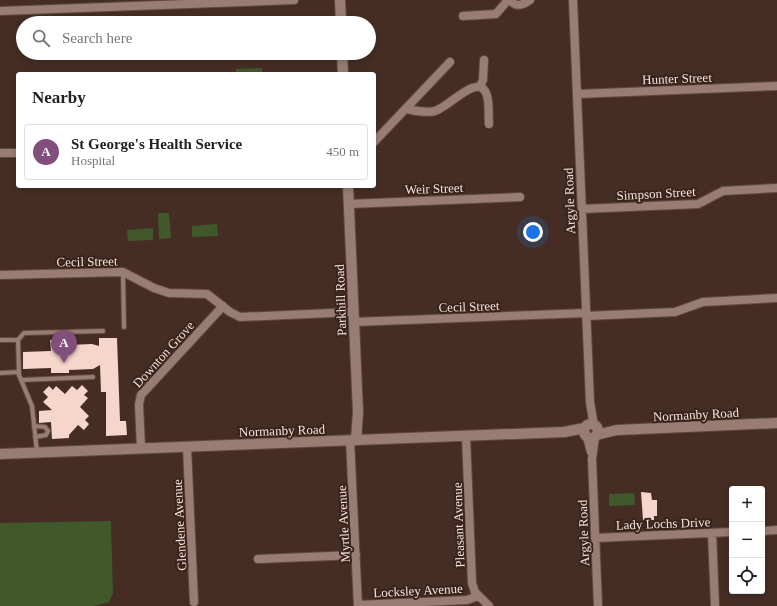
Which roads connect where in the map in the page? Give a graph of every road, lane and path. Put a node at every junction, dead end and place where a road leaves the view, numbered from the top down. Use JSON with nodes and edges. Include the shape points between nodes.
{"nodes":[{"id":1,"x":280,"y":0,"type":"edge"},
{"id":2,"x":294,"y":0,"type":"edge"},
{"id":3,"x":340,"y":0,"type":"edge"},
{"id":4,"x":509,"y":0,"type":"edge"},
{"id":5,"x":530,"y":0,"type":"edge"},
{"id":6,"x":573,"y":0,"type":"edge"},
{"id":7,"x":0,"y":11,"type":"edge"},
{"id":8,"x":341,"y":16,"type":"edge"},
{"id":9,"x":463,"y":16,"type":"dead end"},
{"id":10,"x":342,"y":60,"type":"edge"},
{"id":11,"x":484,"y":60,"type":"dead end"},
{"id":12,"x":450,"y":62,"type":"dead end"},
{"id":13,"x":343,"y":72,"type":"edge"},
{"id":14,"x":480,"y":86,"type":"junction"},
{"id":15,"x":777,"y":86,"type":"edge"},
{"id":16,"x":577,"y":94,"type":"junction"},
{"id":17,"x":407,"y":109,"type":"junction"},
{"id":18,"x":489,"y":124,"type":"dead end"},
{"id":19,"x":376,"y":140,"type":"edge"},
{"id":20,"x":0,"y":153,"type":"edge"},
{"id":21,"x":16,"y":153,"type":"edge"},
{"id":22,"x":348,"y":188,"type":"edge"},
{"id":23,"x":777,"y":188,"type":"edge"},
{"id":24,"x":520,"y":197,"type":"dead end"},
{"id":25,"x":349,"y":204,"type":"junction"},
{"id":26,"x":582,"y":208,"type":"junction"},
{"id":27,"x":123,"y":272,"type":"junction"},
{"id":28,"x":0,"y":275,"type":"edge"},
{"id":29,"x":777,"y":298,"type":"edge"},
{"id":30,"x":223,"y":306,"type":"junction"},
{"id":31,"x":586,"y":314,"type":"junction"},
{"id":32,"x":354,"y":317,"type":"junction"},
{"id":33,"x":124,"y":327,"type":"dead end"},
{"id":34,"x":103,"y":332,"type":"dead end"},
{"id":35,"x":0,"y":340,"type":"edge"},
{"id":36,"x":18,"y":340,"type":"junction"},
{"id":37,"x":18,"y":372,"type":"junction"},
{"id":38,"x":0,"y":373,"type":"edge"},
{"id":39,"x":93,"y":377,"type":"dead end"},
{"id":40,"x":20,"y":380,"type":"junction"},
{"id":41,"x":777,"y":423,"type":"edge"},
{"id":42,"x":34,"y":426,"type":"junction"},
{"id":43,"x":591,"y":431,"type":"junction"},
{"id":44,"x":466,"y":436,"type":"junction"},
{"id":45,"x":34,"y":437,"type":"junction"},
{"id":46,"x":356,"y":440,"type":"junction"},
{"id":47,"x":187,"y":446,"type":"junction"},
{"id":48,"x":141,"y":448,"type":"junction"},
{"id":49,"x":37,"y":453,"type":"junction"},
{"id":50,"x":0,"y":454,"type":"edge"},
{"id":51,"x":777,"y":530,"type":"edge"},
{"id":52,"x":765,"y":531,"type":"edge"},
{"id":53,"x":729,"y":532,"type":"edge"},
{"id":54,"x":712,"y":533,"type":"junction"},
{"id":55,"x":595,"y":538,"type":"junction"},
{"id":56,"x":356,"y":555,"type":"junction"},
{"id":57,"x":258,"y":559,"type":"dead end"},
{"id":58,"x":478,"y":596,"type":"junction"},
{"id":59,"x":194,"y":602,"type":"dead end"},
{"id":60,"x":358,"y":606,"type":"edge"},
{"id":61,"x":489,"y":606,"type":"edge"},
{"id":62,"x":598,"y":606,"type":"edge"},
{"id":63,"x":715,"y":606,"type":"edge"}],
"edges":[{"from":1,"to":2,"type":"street"},
{"from":1,"to":7,"type":"street"},
{"from":3,"to":8,"type":"street"},
{"from":4,"to":5,"type":"street","via":[[519,5]]},
{"from":4,"to":9,"type":"street","via":[[496,14]]},
{"from":6,"to":16,"type":"street","name":"Argyle Road"},
{"from":10,"to":13,"type":"street"},
{"from":11,"to":14,"type":"street","via":[[484,75]]},
{"from":12,"to":17,"type":"street"},
{"from":14,"to":17,"type":"street","via":[[472,86],[435,110],[424,112]]},
{"from":14,"to":18,"type":"street","via":[[487,94]]},
{"from":15,"to":16,"type":"street","name":"Hunter Street"},
{"from":16,"to":26,"type":"street","name":"Argyle Road"},
{"from":17,"to":19,"type":"street"},
{"from":20,"to":21,"type":"street"},
{"from":22,"to":25,"type":"street","name":"Parkhill Road"},
{"from":23,"to":26,"type":"street","name":"Simpson Street","via":[[723,191],[698,204]]},
{"from":24,"to":25,"type":"street","name":"Weir Street"},
{"from":25,"to":32,"type":"street","name":"Parkhill Road"},
{"from":26,"to":31,"type":"street","name":"Argyle Road"},
{"from":27,"to":28,"type":"street","name":"Cecil Street"},
{"from":27,"to":30,"type":"street","name":"Cecil Street","via":[[169,293],[207,294]]},
{"from":27,"to":33,"type":"lane"},
{"from":29,"to":31,"type":"street","name":"Cecil Street","via":[[703,302],[675,312]]},
{"from":30,"to":32,"type":"street","name":"Cecil Street","via":[[236,316],[245,317]]},
{"from":30,"to":48,"type":"street","name":"Downton Grove","via":[[141,395],[138,404]]},
{"from":31,"to":32,"type":"street","name":"Cecil Street"},
{"from":31,"to":43,"type":"street","name":"Argyle Road"},
{"from":32,"to":46,"type":"street","name":"Parkhill Road","via":[[358,412]]},
{"from":34,"to":36,"type":"lane","via":[[24,334]]},
{"from":35,"to":36,"type":"lane"},
{"from":36,"to":37,"type":"lane"},
{"from":37,"to":38,"type":"lane"},
{"from":37,"to":40,"type":"lane"},
{"from":39,"to":40,"type":"lane"},
{"from":40,"to":42,"type":"lane","via":[[32,406]]},
{"from":41,"to":43,"type":"street","name":"Normanby Road"},
{"from":42,"to":45,"type":"lane"},
{"from":42,"to":45,"type":"lane","via":[[45,427],[48,433]]},
{"from":43,"to":44,"type":"street","name":"Normanby Road"},
{"from":43,"to":55,"type":"street","name":"Argyle Road"},
{"from":44,"to":46,"type":"street","name":"Normanby Road"},
{"from":44,"to":58,"type":"street","name":"Pleasant Avenue","via":[[472,583]]},
{"from":45,"to":49,"type":"lane"},
{"from":46,"to":47,"type":"street","name":"Normanby Road"},
{"from":46,"to":56,"type":"street","name":"Myrtle Avenue"},
{"from":47,"to":48,"type":"street","name":"Normanby Road"},
{"from":47,"to":59,"type":"street","name":"Glendene Avenue"},
{"from":48,"to":49,"type":"street","name":"Normanby Road"},
{"from":49,"to":50,"type":"street","name":"Normanby Road"},
{"from":51,"to":52,"type":"street"},
{"from":53,"to":54,"type":"street","name":"Lady Lochs Drive"},
{"from":54,"to":55,"type":"street","name":"Lady Lochs Drive"},
{"from":54,"to":63,"type":"street"},
{"from":55,"to":62,"type":"street","name":"Argyle Road"},
{"from":56,"to":57,"type":"street"},
{"from":56,"to":60,"type":"street","name":"Myrtle Avenue"},
{"from":58,"to":60,"type":"street","name":"Locksley Avenue","via":[[467,600]]},
{"from":58,"to":61,"type":"street","name":"Pleasant Avenue"}]}
